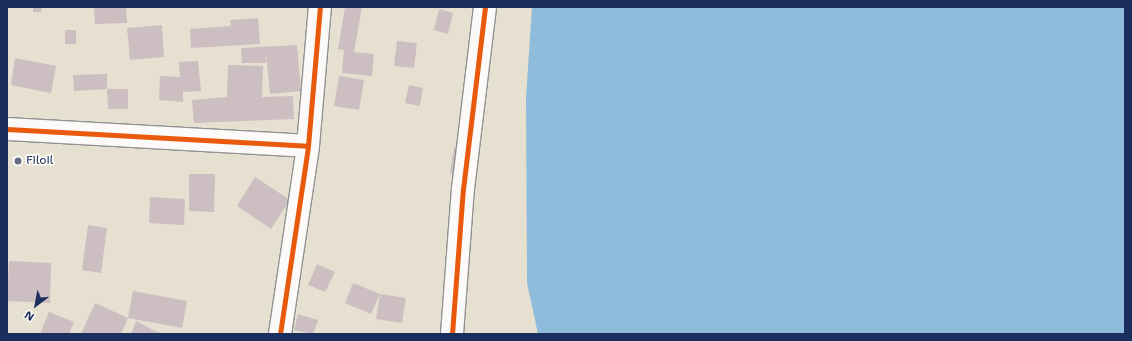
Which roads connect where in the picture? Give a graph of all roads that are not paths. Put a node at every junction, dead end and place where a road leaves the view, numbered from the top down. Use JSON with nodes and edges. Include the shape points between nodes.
{"nodes":[{"id":1,"x":320,"y":7,"type":"edge"},
{"id":2,"x":485,"y":7,"type":"edge"},
{"id":3,"x":7,"y":129,"type":"edge"},
{"id":4,"x":308,"y":146,"type":"junction"},
{"id":5,"x":280,"y":334,"type":"edge"},
{"id":6,"x":452,"y":334,"type":"edge"}],
"edges":[{"from":1,"to":4,"type":"street"},
{"from":2,"to":6,"type":"street","via":[[463,189]]},
{"from":3,"to":4,"type":"street"},
{"from":4,"to":5,"type":"street"}]}
